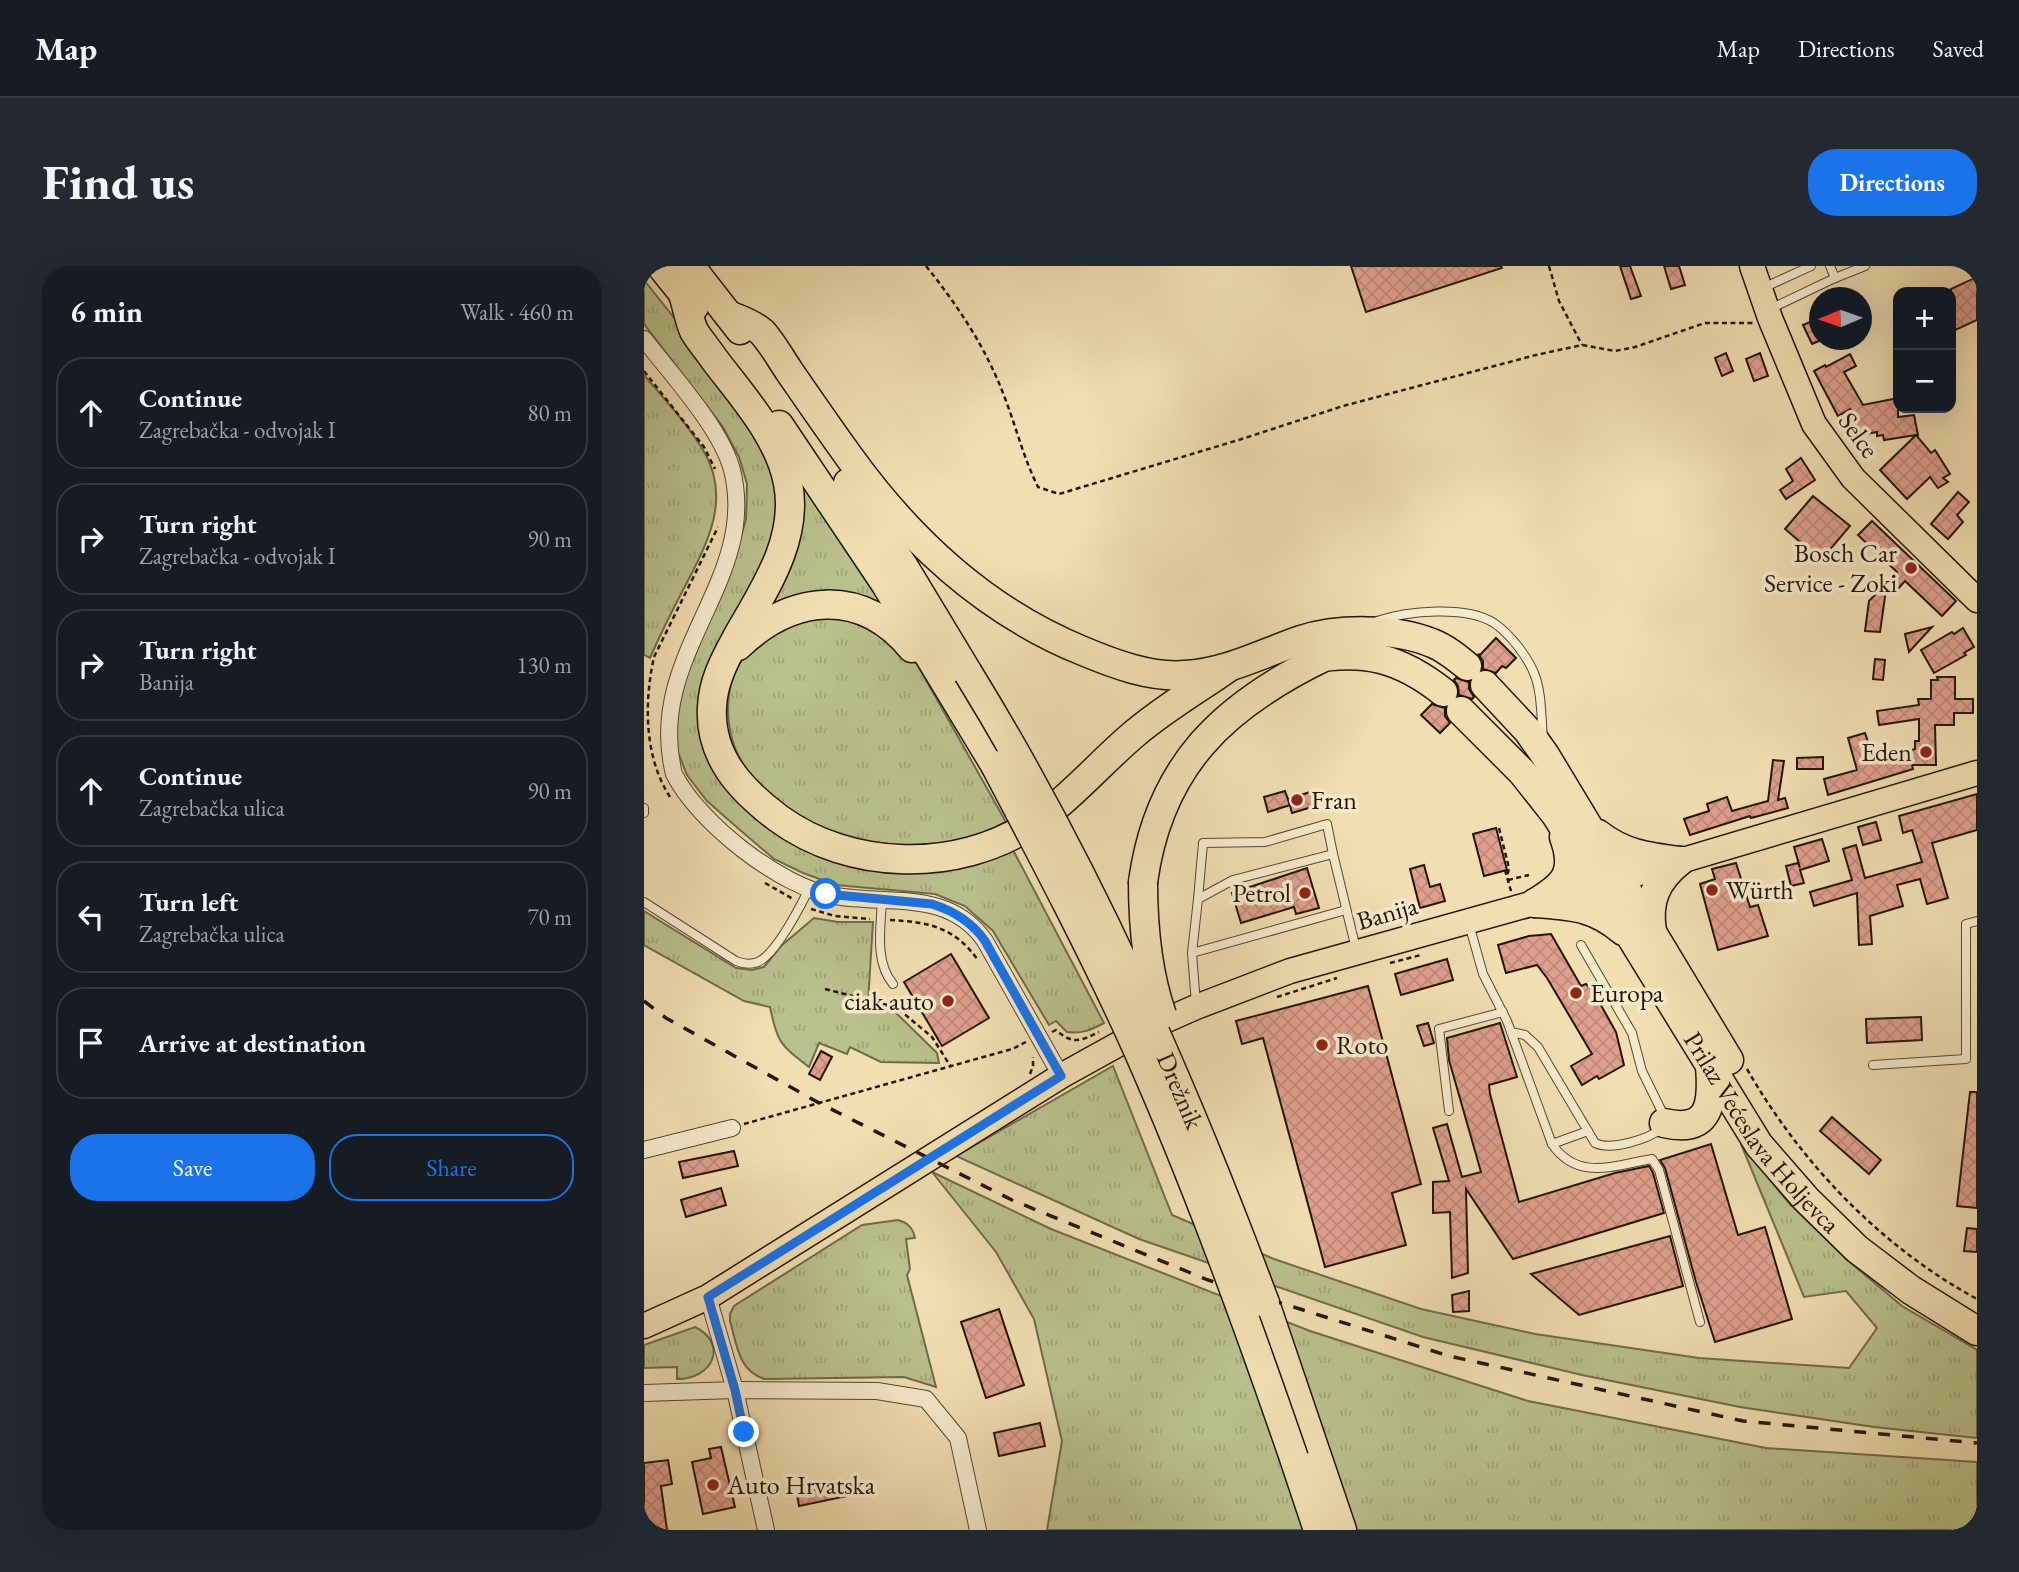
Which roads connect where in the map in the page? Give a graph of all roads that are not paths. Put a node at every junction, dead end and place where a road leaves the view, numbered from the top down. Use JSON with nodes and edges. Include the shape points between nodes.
{"nodes":[{"id":1,"x":661,"y":266,"type":"edge"},
{"id":2,"x":690,"y":266,"type":"edge"},
{"id":3,"x":1752,"y":266,"type":"edge"},
{"id":4,"x":1811,"y":266,"type":"edge"},
{"id":5,"x":1830,"y":266,"type":"edge"},
{"id":6,"x":1865,"y":266,"type":"edge"},
{"id":7,"x":1835,"y":278,"type":"junction"},
{"id":8,"x":684,"y":294,"type":"junction"},
{"id":9,"x":1766,"y":306,"type":"junction"},
{"id":10,"x":729,"y":315,"type":"junction"},
{"id":11,"x":644,"y":339,"type":"edge"},
{"id":12,"x":1977,"y":600,"type":"edge"},
{"id":13,"x":1350,"y":632,"type":"junction"},
{"id":14,"x":1326,"y":656,"type":"junction"},
{"id":15,"x":726,"y":658,"type":"junction"},
{"id":16,"x":1229,"y":667,"type":"junction"},
{"id":17,"x":958,"y":679,"type":"junction"},
{"id":18,"x":1184,"y":699,"type":"junction"},
{"id":19,"x":1545,"y":755,"type":"junction"},
{"id":20,"x":1977,"y":773,"type":"edge"},
{"id":21,"x":644,"y":808,"type":"edge"},
{"id":22,"x":644,"y":813,"type":"edge"},
{"id":23,"x":1556,"y":815,"type":"junction"},
{"id":24,"x":1589,"y":827,"type":"junction"},
{"id":25,"x":1333,"y":854,"type":"junction"},
{"id":26,"x":1679,"y":861,"type":"junction"},
{"id":27,"x":1610,"y":881,"type":"junction"},
{"id":28,"x":809,"y":889,"type":"junction"},
{"id":29,"x":1523,"y":897,"type":"junction"},
{"id":30,"x":882,"y":899,"type":"junction"},
{"id":31,"x":1198,"y":899,"type":"junction"},
{"id":32,"x":644,"y":902,"type":"edge"},
{"id":33,"x":1346,"y":910,"type":"junction"},
{"id":34,"x":1468,"y":921,"type":"junction"},
{"id":35,"x":1977,"y":921,"type":"edge"},
{"id":36,"x":1643,"y":936,"type":"junction"},
{"id":37,"x":1581,"y":945,"type":"dead end"},
{"id":38,"x":1357,"y":952,"type":"junction"},
{"id":39,"x":1192,"y":953,"type":"junction"},
{"id":40,"x":893,"y":984,"type":"dead end"},
{"id":41,"x":1196,"y":1007,"type":"junction"},
{"id":42,"x":1503,"y":1012,"type":"junction"},
{"id":43,"x":1511,"y":1032,"type":"junction"},
{"id":44,"x":1873,"y":1065,"type":"dead end"},
{"id":45,"x":1710,"y":1066,"type":"junction"},
{"id":46,"x":1061,"y":1076,"type":"junction"},
{"id":47,"x":1449,"y":1111,"type":"dead end"},
{"id":48,"x":1664,"y":1123,"type":"junction"},
{"id":49,"x":732,"y":1128,"type":"road end"},
{"id":50,"x":1588,"y":1131,"type":"junction"},
{"id":51,"x":1552,"y":1144,"type":"junction"},
{"id":52,"x":644,"y":1150,"type":"edge"},
{"id":53,"x":1205,"y":1150,"type":"junction"},
{"id":54,"x":1916,"y":1283,"type":"junction"},
{"id":55,"x":708,"y":1297,"type":"junction"},
{"id":56,"x":1977,"y":1310,"type":"edge"},
{"id":57,"x":1700,"y":1322,"type":"dead end"},
{"id":58,"x":644,"y":1326,"type":"edge"},
{"id":59,"x":1977,"y":1331,"type":"edge"},
{"id":60,"x":735,"y":1390,"type":"junction"},
{"id":61,"x":644,"y":1393,"type":"edge"},
{"id":62,"x":766,"y":1530,"type":"edge"},
{"id":63,"x":978,"y":1530,"type":"edge"},
{"id":64,"x":1318,"y":1530,"type":"edge"},
{"id":65,"x":1342,"y":1530,"type":"edge"}],
"edges":[{"from":1,"to":8,"type":"highway"},
{"from":2,"to":10,"type":"highway"},
{"from":3,"to":9,"type":"main road","name":"Selce"},
{"from":4,"to":9,"type":"lane"},
{"from":5,"to":7,"type":"lane"},
{"from":6,"to":7,"type":"lane"},
{"from":7,"to":9,"type":"lane"},
{"from":8,"to":15,"type":"highway","via":[[694,330],[772,439],[788,484],[788,530],[781,553]]},
{"from":8,"to":17,"type":"highway"},
{"from":9,"to":12,"type":"main road","name":"Selce","via":[[1814,424],[1853,478]]},
{"from":10,"to":16,"type":"highway","via":[[762,333],[874,491],[916,540],[995,603],[1037,629],[1121,665],[1181,676]]},
{"from":10,"to":17,"type":"highway","via":[[904,567]]},
{"from":11,"to":28,"type":"street","via":[[721,445],[732,469],[737,498],[730,538],[662,686],[659,710],[664,748],[679,783],[712,822],[756,860]]},
{"from":13,"to":16,"type":"highway","via":[[1304,639]]},
{"from":13,"to":19,"type":"highway","via":[[1381,632],[1432,643],[1476,675]]},
{"from":13,"to":19,"type":"lane","via":[[1381,620],[1432,612],[1475,615],[1494,623],[1536,676]]},
{"from":14,"to":18,"type":"highway","via":[[1262,670]]},
{"from":14,"to":23,"type":"highway","via":[[1365,656],[1420,674],[1522,772]]},
{"from":14,"to":53,"type":"highway","bridge":true,"via":[[1250,700],[1196,748],[1155,824],[1146,857],[1145,942],[1153,984],[1204,1120]]},
{"from":15,"to":17,"type":"highway","via":[[759,628],[822,603],[860,608],[898,631],[931,676]]},
{"from":15,"to":18,"type":"highway","via":[[713,693],[712,723],[719,753],[735,781],[758,803],[803,833],[853,852],[890,859],[969,852],[1019,831],[1070,795],[1134,735]]},
{"from":16,"to":18,"type":"highway"},
{"from":17,"to":53,"type":"highway","name":"Drežnik","bridge":true,"via":[[1017,756],[1154,1031]]},
{"from":17,"to":64,"type":"highway","name":"Drežnik","bridge":true,"via":[[1136,1046],[1224,1259]]},
{"from":19,"to":24,"type":"highway"},
{"from":20,"to":26,"type":"main road","name":"Banija"},
{"from":21,"to":22,"type":"lane"},
{"from":23,"to":27,"type":"highway"},
{"from":23,"to":29,"type":"highway","via":[[1567,847],[1568,873],[1553,892]]},
{"from":24,"to":26,"type":"highway","via":[[1630,853]]},
{"from":24,"to":27,"type":"highway"},
{"from":25,"to":31,"type":"lane","via":[[1233,880]]},
{"from":25,"to":31,"type":"lane","via":[[1327,824],[1265,842],[1203,843]]},
{"from":25,"to":33,"type":"lane"},
{"from":26,"to":27,"type":"main road","name":"Banija"},
{"from":26,"to":36,"type":"highway","via":[[1666,871],[1653,893]]},
{"from":27,"to":29,"type":"main road","name":"Banija"},
{"from":27,"to":36,"type":"highway","name":"Prilaz Većeslava Holjevca"},
{"from":28,"to":30,"type":"street","via":[[836,897]]},
{"from":28,"to":32,"type":"lane","via":[[786,930],[764,957],[751,964],[736,961]]},
{"from":29,"to":34,"type":"main road","name":"Banija"},
{"from":29,"to":36,"type":"highway","via":[[1597,912]]},
{"from":30,"to":40,"type":"lane","via":[[882,964]]},
{"from":30,"to":46,"type":"street","via":[[932,904],[971,924],[985,941],[1032,1040]]},
{"from":31,"to":39,"type":"lane"},
{"from":33,"to":38,"type":"lane"},
{"from":33,"to":39,"type":"lane"},
{"from":34,"to":38,"type":"main road","name":"Banija"},
{"from":34,"to":42,"type":"lane","via":[[1483,974]]},
{"from":35,"to":44,"type":"lane","via":[[1966,925],[1966,1059]]},
{"from":36,"to":45,"type":"highway","name":"Prilaz Većeslava Holjevca"},
{"from":36,"to":54,"type":"highway","name":"Prilaz Većeslava Holjevca","via":[[1782,1145]]},
{"from":37,"to":48,"type":"lane","via":[[1632,1033]]},
{"from":38,"to":41,"type":"main road","name":"Banija"},
{"from":39,"to":41,"type":"lane"},
{"from":41,"to":46,"type":"main road","name":"Banija"},
{"from":42,"to":43,"type":"lane"},
{"from":42,"to":47,"type":"lane","via":[[1439,1029]]},
{"from":43,"to":50,"type":"lane","via":[[1525,1035],[1538,1047]]},
{"from":43,"to":51,"type":"lane"},
{"from":45,"to":48,"type":"highway","via":[[1713,1094],[1707,1111],[1690,1124]]},
{"from":45,"to":54,"type":"highway","name":"Prilaz Većeslava Holjevca","via":[[1759,1145],[1806,1199],[1857,1249]]},
{"from":46,"to":55,"type":"main road","name":"Banija"},
{"from":48,"to":50,"type":"lane","via":[[1653,1134],[1611,1147],[1595,1143]]},
{"from":49,"to":52,"type":"street"},
{"from":50,"to":51,"type":"lane"},
{"from":51,"to":57,"type":"lane","via":[[1567,1161],[1589,1169],[1652,1159],[1659,1170]]},
{"from":53,"to":65,"type":"highway","name":"Drežnik","bridge":true,"via":[[1281,1348]]},
{"from":54,"to":56,"type":"highway","name":"Prilaz Većeslava Holjevca"},
{"from":54,"to":59,"type":"highway","name":"Prilaz Većeslava Holjevca"},
{"from":55,"to":58,"type":"main road","name":"Banija"},
{"from":55,"to":60,"type":"street"},
{"from":60,"to":61,"type":"street"},
{"from":60,"to":62,"type":"street"},
{"from":60,"to":63,"type":"street","via":[[877,1391],[926,1399],[958,1438]]}]}
